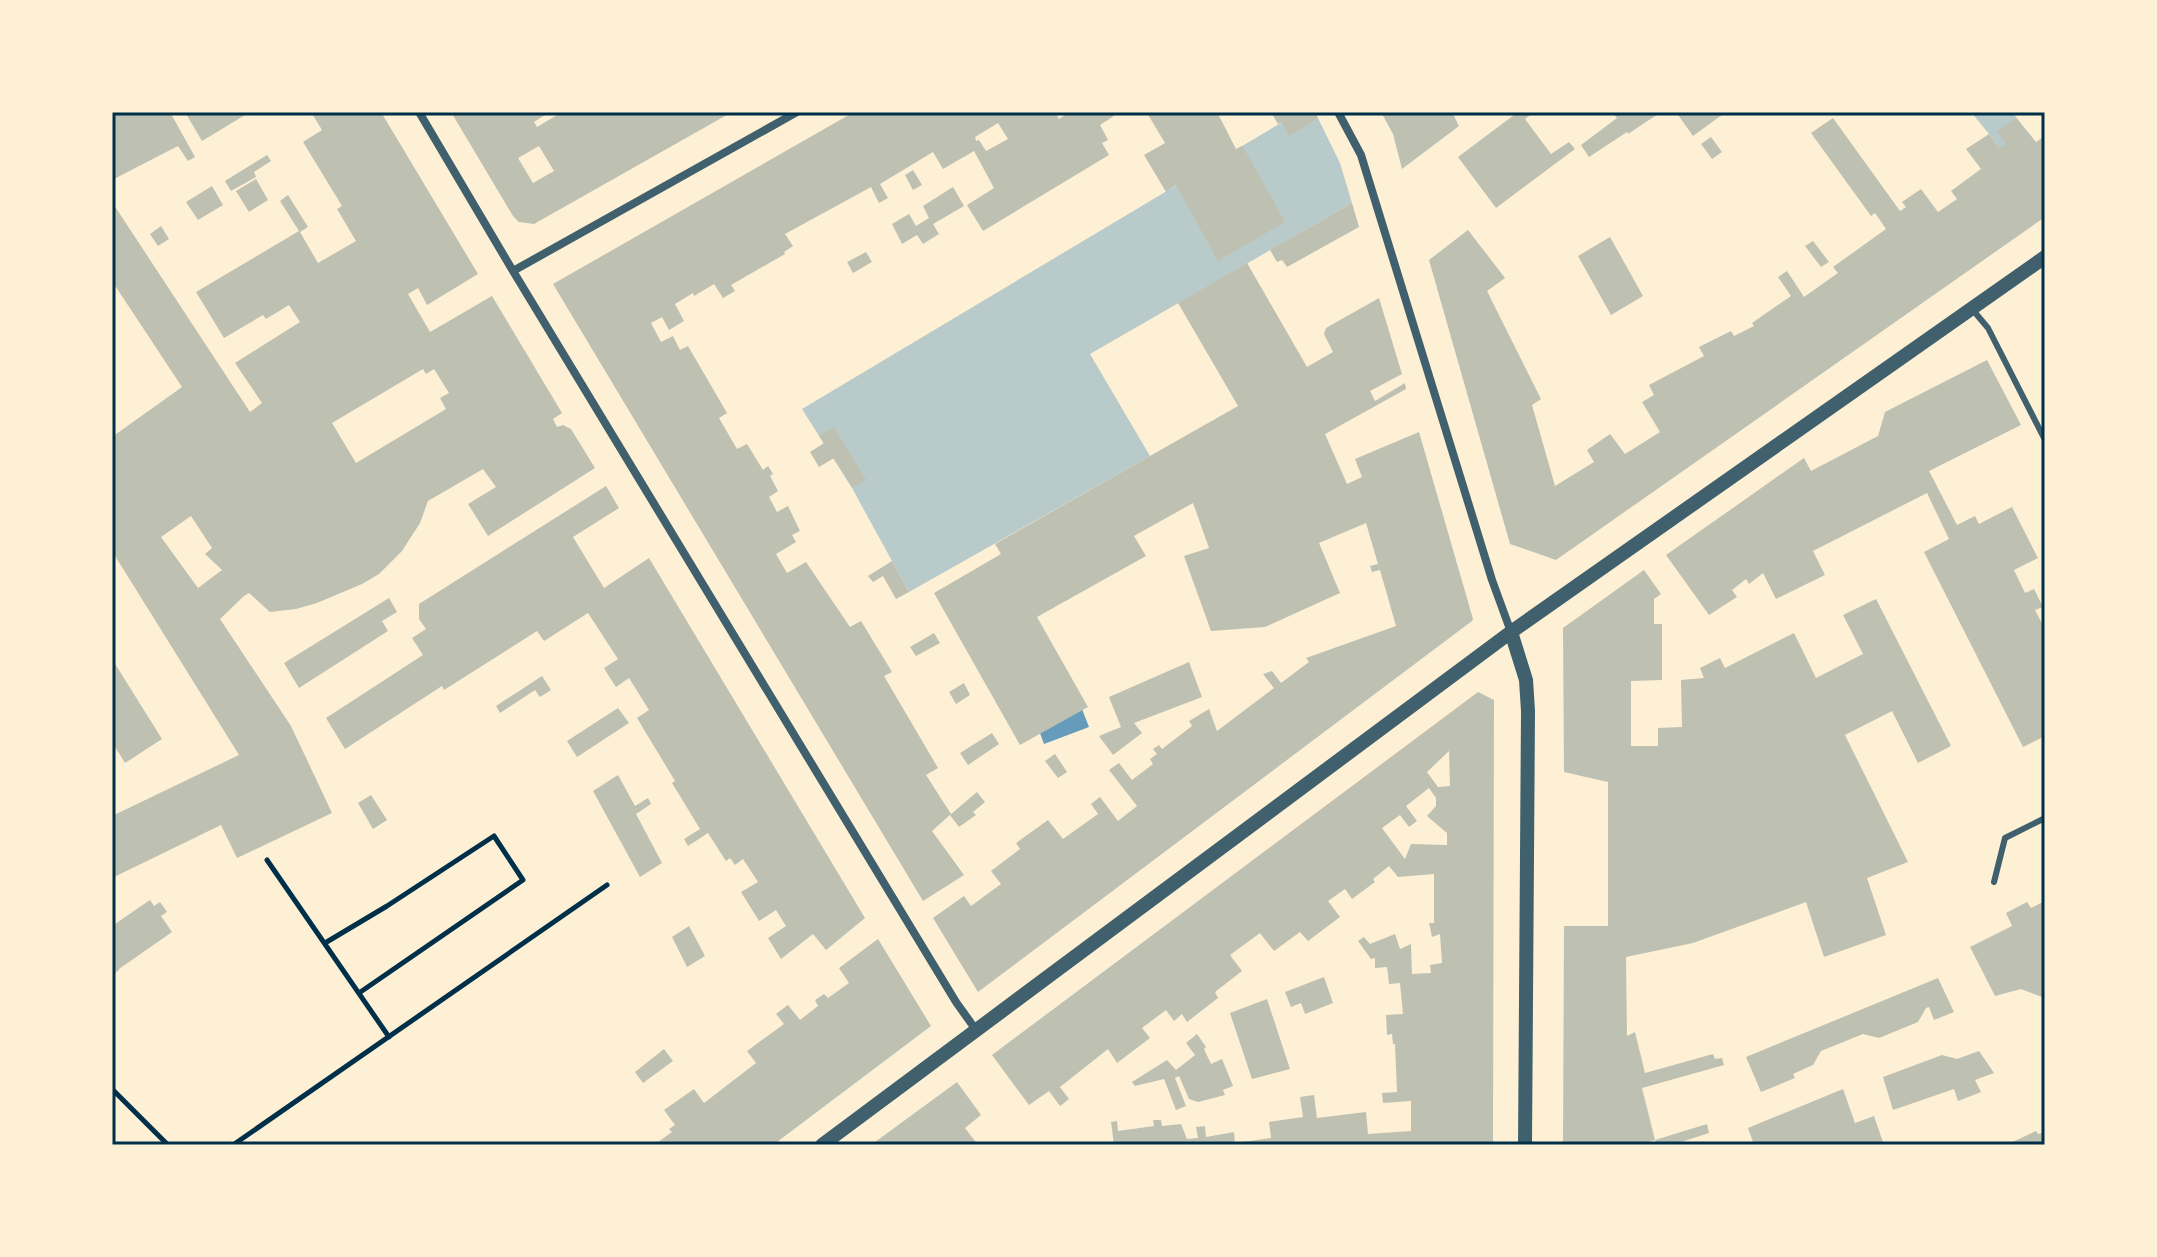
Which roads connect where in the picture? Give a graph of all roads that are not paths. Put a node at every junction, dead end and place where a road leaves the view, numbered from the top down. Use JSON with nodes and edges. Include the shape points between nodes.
{"nodes":[{"id":1,"x":419,"y":112,"type":"edge"},
{"id":2,"x":797,"y":112,"type":"edge"},
{"id":3,"x":1338,"y":112,"type":"edge"},
{"id":4,"x":2045,"y":257,"type":"edge"},
{"id":5,"x":513,"y":271,"type":"junction"},
{"id":6,"x":1972,"y":309,"type":"junction"},
{"id":7,"x":2045,"y":440,"type":"edge"},
{"id":8,"x":1511,"y":632,"type":"junction"},
{"id":9,"x":2045,"y":818,"type":"edge"},
{"id":10,"x":1994,"y":882,"type":"dead end"},
{"id":11,"x":976,"y":1030,"type":"junction"},
{"id":12,"x":822,"y":1145,"type":"edge"},
{"id":13,"x":1525,"y":1145,"type":"edge"}],
"edges":[{"from":1,"to":5,"type":"street"},
{"from":2,"to":5,"type":"street"},
{"from":3,"to":8,"type":"street","via":[[1361,155]]},
{"from":4,"to":6,"type":"street"},
{"from":5,"to":11,"type":"street"},
{"from":6,"to":7,"type":"lane","via":[[1988,328]]},
{"from":6,"to":8,"type":"street"},
{"from":8,"to":11,"type":"street"},
{"from":8,"to":13,"type":"street","via":[[1526,680],[1528,711]]},
{"from":9,"to":10,"type":"lane","via":[[2005,838]]},
{"from":11,"to":12,"type":"street"}]}
